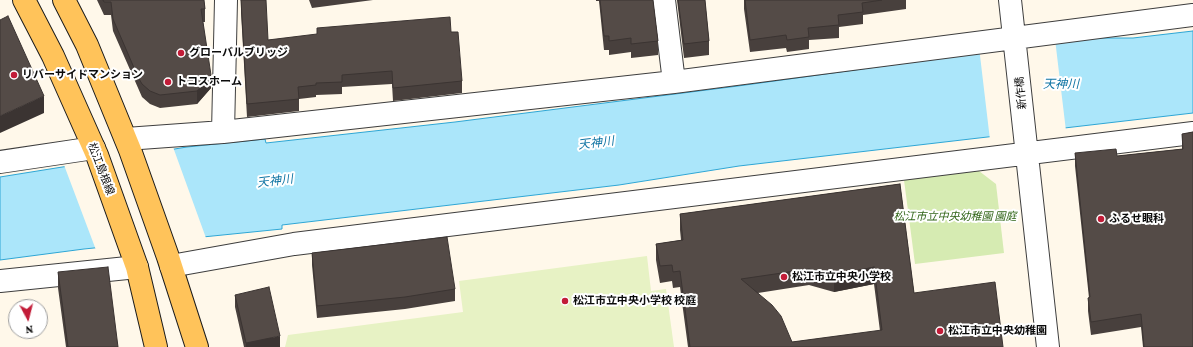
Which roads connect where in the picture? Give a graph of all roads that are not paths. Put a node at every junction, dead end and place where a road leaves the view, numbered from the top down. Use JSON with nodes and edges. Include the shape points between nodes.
{"nodes":[{"id":1,"x":24,"y":0,"type":"edge"},
{"id":2,"x":64,"y":0,"type":"edge"},
{"id":3,"x":226,"y":0,"type":"edge"},
{"id":4,"x":664,"y":0,"type":"edge"},
{"id":5,"x":1010,"y":0,"type":"edge"},
{"id":6,"x":1193,"y":15,"type":"edge"},
{"id":7,"x":1014,"y":38,"type":"junction"},
{"id":8,"x":674,"y":82,"type":"junction"},
{"id":9,"x":223,"y":132,"type":"junction"},
{"id":10,"x":1193,"y":133,"type":"edge"},
{"id":11,"x":128,"y":145,"type":"junction"},
{"id":12,"x":95,"y":151,"type":"junction"},
{"id":13,"x":1027,"y":151,"type":"junction"},
{"id":14,"x":0,"y":162,"type":"edge"},
{"id":15,"x":170,"y":261,"type":"junction"},
{"id":16,"x":136,"y":264,"type":"junction"},
{"id":17,"x":0,"y":281,"type":"edge"},
{"id":18,"x":156,"y":347,"type":"edge"},
{"id":19,"x":197,"y":347,"type":"edge"},
{"id":20,"x":1048,"y":347,"type":"edge"}],
"edges":[{"from":1,"to":12,"type":"main road","name":"松江島根線","via":[[53,56]]},
{"from":2,"to":11,"type":"main road","via":[[87,46]]},
{"from":3,"to":9,"type":"street"},
{"from":4,"to":8,"type":"street"},
{"from":5,"to":7,"type":"street","name":"新作橋"},
{"from":6,"to":7,"type":"street"},
{"from":7,"to":8,"type":"street"},
{"from":7,"to":13,"type":"street","name":"新作橋"},
{"from":8,"to":9,"type":"street"},
{"from":9,"to":11,"type":"street"},
{"from":10,"to":13,"type":"street"},
{"from":11,"to":15,"type":"main road"},
{"from":12,"to":14,"type":"street"},
{"from":12,"to":16,"type":"main road","name":"松江島根線"},
{"from":13,"to":15,"type":"street"},
{"from":13,"to":20,"type":"street","name":"新作橋"},
{"from":15,"to":19,"type":"main road"},
{"from":16,"to":17,"type":"street"},
{"from":16,"to":18,"type":"main road","name":"松江島根線"}]}
